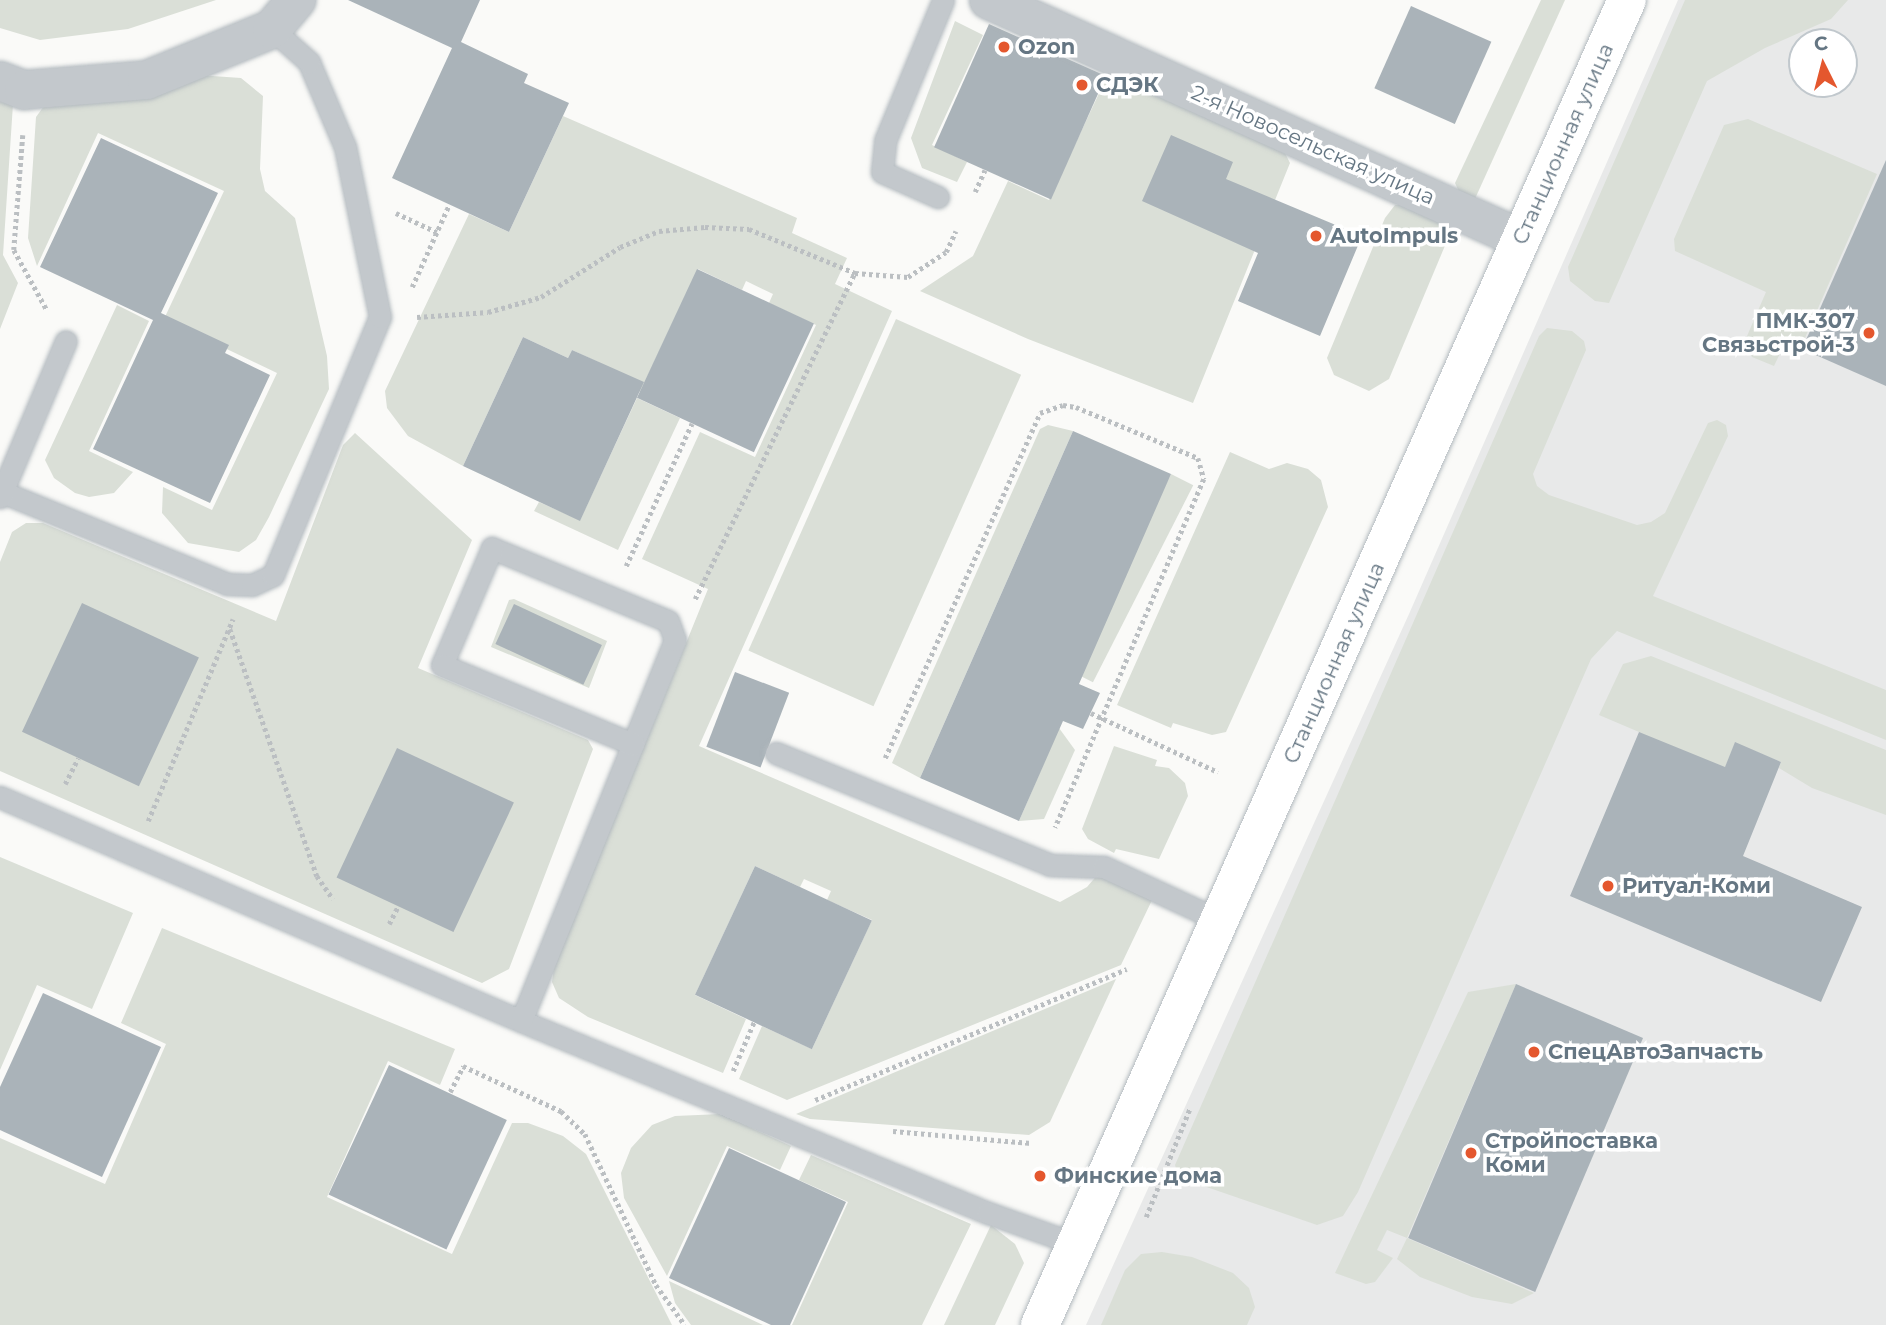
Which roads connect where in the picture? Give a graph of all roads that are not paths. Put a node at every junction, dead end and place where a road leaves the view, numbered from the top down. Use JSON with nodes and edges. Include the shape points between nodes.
{"nodes":[{"id":1,"x":296,"y":0,"type":"edge"},
{"id":2,"x":943,"y":0,"type":"edge"},
{"id":3,"x":989,"y":0,"type":"edge"},
{"id":4,"x":1626,"y":0,"type":"edge"},
{"id":5,"x":272,"y":29,"type":"junction"},
{"id":6,"x":12,"y":86,"type":"edge"},
{"id":7,"x":938,"y":197,"type":"dead end"},
{"id":8,"x":1521,"y":239,"type":"junction"},
{"id":9,"x":66,"y":341,"type":"road end"},
{"id":10,"x":1,"y":494,"type":"edge"},
{"id":11,"x":633,"y":744,"type":"junction"},
{"id":12,"x":776,"y":753,"type":"dead end"},
{"id":13,"x":0,"y":797,"type":"edge"},
{"id":14,"x":1221,"y":920,"type":"junction"},
{"id":15,"x":521,"y":1021,"type":"junction"},
{"id":16,"x":1077,"y":1245,"type":"junction"},
{"id":17,"x":1040,"y":1325,"type":"edge"}],
"edges":[{"from":1,"to":5,"type":"street"},
{"from":2,"to":7,"type":"lane","via":[[885,141],[882,172]]},
{"from":3,"to":8,"type":"street","name":"2-я Новосельская улица"},
{"from":4,"to":8,"type":"street","name":"Станционная улица"},
{"from":5,"to":6,"type":"street","via":[[147,80]]},
{"from":5,"to":10,"type":"lane","via":[[309,62],[345,147],[389,317],[273,575],[252,585],[227,584]]},
{"from":8,"to":14,"type":"street","name":"Станционная улица"},
{"from":9,"to":10,"type":"lane"},
{"from":11,"to":11,"type":"lane","via":[[442,665],[492,548],[668,621],[675,640]]},
{"from":11,"to":15,"type":"lane"},
{"from":12,"to":14,"type":"lane","via":[[1041,861],[1104,867]]},
{"from":13,"to":15,"type":"lane"},
{"from":14,"to":16,"type":"street","name":"Станционная улица"},
{"from":15,"to":16,"type":"lane","via":[[988,1213]]},
{"from":16,"to":17,"type":"street","name":"Станционная улица"}]}
